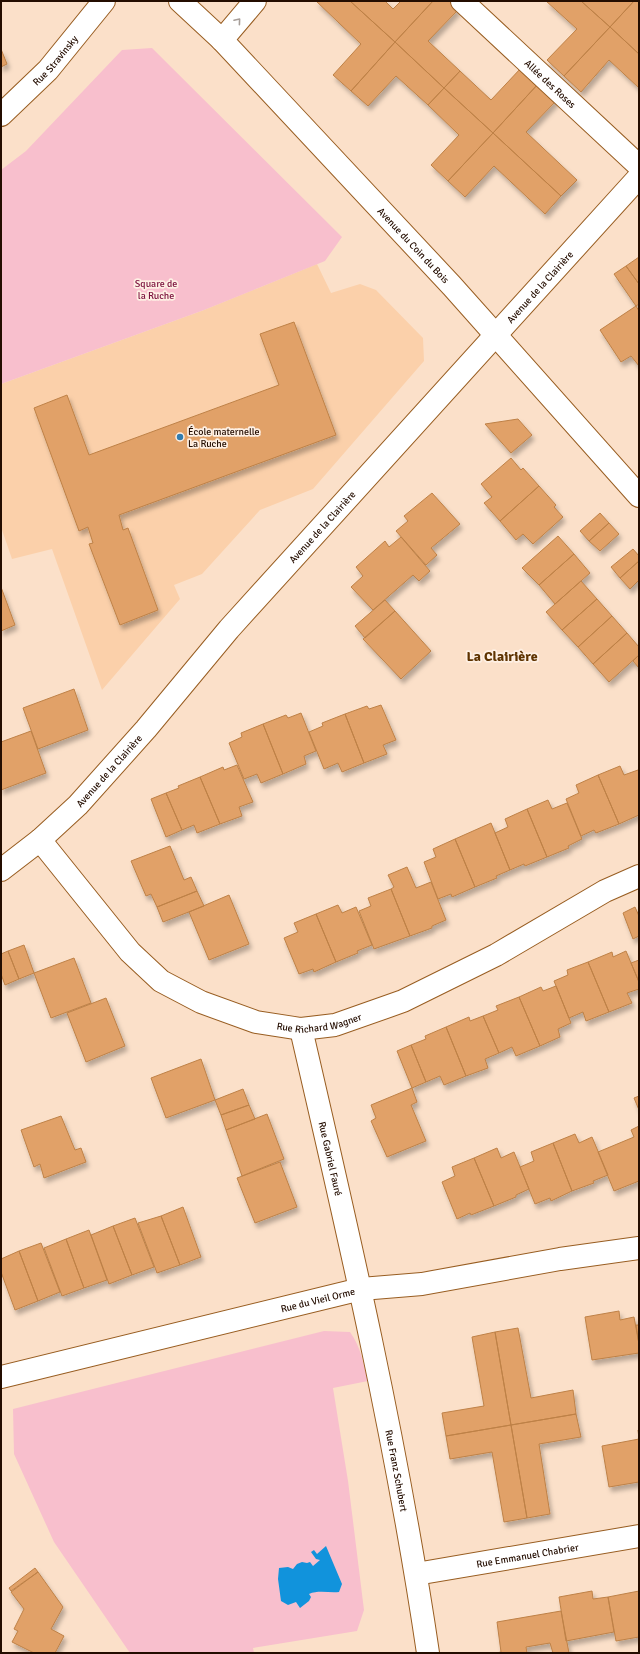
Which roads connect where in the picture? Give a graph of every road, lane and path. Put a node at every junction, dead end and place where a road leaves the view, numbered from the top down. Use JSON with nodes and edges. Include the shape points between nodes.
{"nodes":[{"id":1,"x":104,"y":1,"type":"edge"},
{"id":2,"x":180,"y":1,"type":"edge"},
{"id":3,"x":254,"y":1,"type":"edge"},
{"id":4,"x":462,"y":1,"type":"edge"},
{"id":5,"x":222,"y":40,"type":"junction"},
{"id":6,"x":1,"y":115,"type":"edge"},
{"id":7,"x":639,"y":166,"type":"edge"},
{"id":8,"x":639,"y":177,"type":"edge"},
{"id":9,"x":495,"y":334,"type":"junction"},
{"id":10,"x":639,"y":496,"type":"edge"},
{"id":11,"x":40,"y":840,"type":"junction"},
{"id":12,"x":1,"y":870,"type":"edge"},
{"id":13,"x":639,"y":876,"type":"edge"},
{"id":14,"x":301,"y":1029,"type":"junction"},
{"id":15,"x":639,"y":1248,"type":"edge"},
{"id":16,"x":361,"y":1288,"type":"junction"},
{"id":17,"x":1,"y":1377,"type":"edge"},
{"id":18,"x":639,"y":1536,"type":"edge"},
{"id":19,"x":416,"y":1574,"type":"junction"},
{"id":20,"x":428,"y":1653,"type":"edge"}],
"edges":[{"from":1,"to":6,"type":"street","name":"Rue Stravinsky","via":[[48,70]]},
{"from":2,"to":5,"type":"street","name":"Avenue du Coin du Bois"},
{"from":5,"to":3,"type":"street","one_way":true},
{"from":4,"to":7,"type":"street","name":"Allée des Roses"},
{"from":5,"to":9,"type":"street","name":"Avenue du Coin du Bois"},
{"from":8,"to":9,"type":"street","name":"Avenue de la Clairière"},
{"from":9,"to":10,"type":"street","name":"Avenue du Coin du Bois"},
{"from":9,"to":11,"type":"street","name":"Avenue de la Clairière","via":[[229,629],[146,729],[78,805]]},
{"from":11,"to":12,"type":"street","name":"Avenue de la Clairière"},
{"from":11,"to":14,"type":"street","name":"Rue Richard Wagner","via":[[130,952],[161,981],[200,1002],[256,1022]]},
{"from":13,"to":14,"type":"street","name":"Rue Richard Wagner","via":[[605,891],[496,955],[403,1001],[335,1025]]},
{"from":14,"to":16,"type":"street","name":"Rue Gabriel Fauré"},
{"from":15,"to":16,"type":"street","name":"Rue du Vieil Orme","via":[[560,1259],[422,1284]]},
{"from":16,"to":17,"type":"street","name":"Rue du Vieil Orme"},
{"from":16,"to":19,"type":"street","name":"Rue Franz Schubert"},
{"from":18,"to":19,"type":"street","name":"Rue Emmanuel Chabrier"},
{"from":19,"to":20,"type":"street","name":"Rue Franz Schubert"}]}
